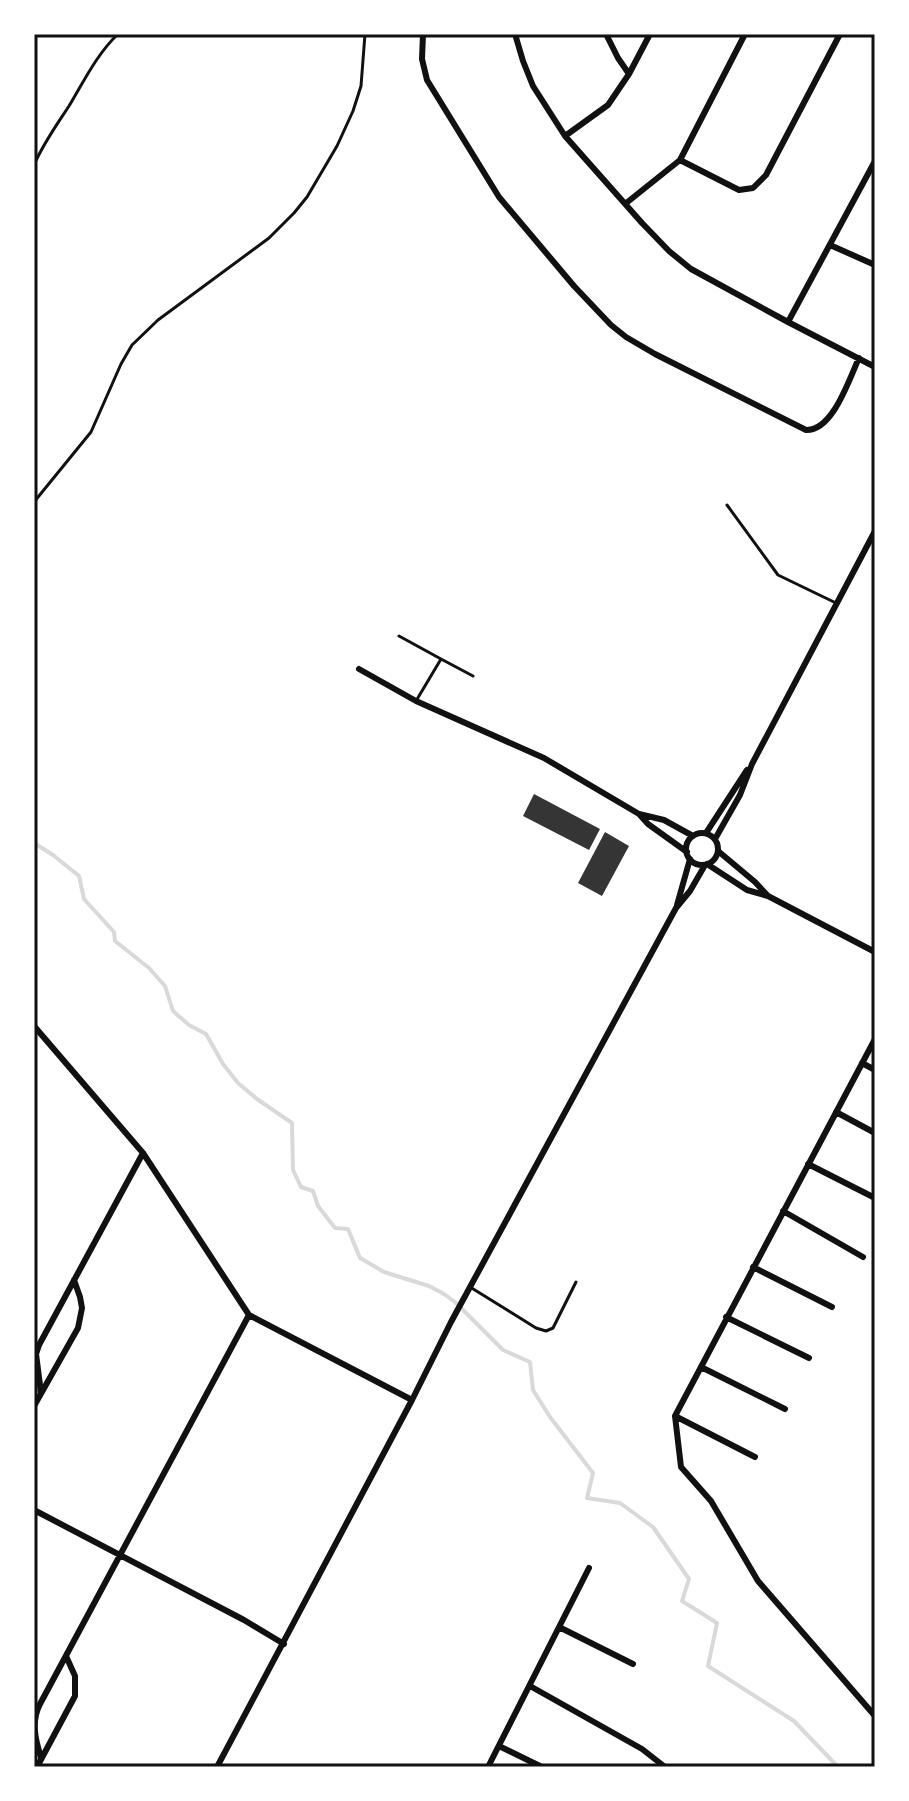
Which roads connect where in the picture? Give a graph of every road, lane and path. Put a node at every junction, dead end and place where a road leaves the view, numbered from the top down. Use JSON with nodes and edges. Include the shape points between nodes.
{"nodes":[{"id":1,"x":118,"y":34,"type":"edge"},
{"id":2,"x":365,"y":34,"type":"edge"},
{"id":3,"x":423,"y":34,"type":"edge"},
{"id":4,"x":515,"y":34,"type":"edge"},
{"id":5,"x":606,"y":34,"type":"edge"},
{"id":6,"x":650,"y":34,"type":"edge"},
{"id":7,"x":745,"y":34,"type":"edge"},
{"id":8,"x":840,"y":34,"type":"edge"},
{"id":9,"x":629,"y":74,"type":"junction"},
{"id":10,"x":565,"y":136,"type":"junction"},
{"id":11,"x":680,"y":160,"type":"junction"},
{"id":12,"x":875,"y":161,"type":"edge"},
{"id":13,"x":34,"y":165,"type":"edge"},
{"id":14,"x":625,"y":204,"type":"junction"},
{"id":15,"x":830,"y":245,"type":"junction"},
{"id":16,"x":875,"y":265,"type":"edge"},
{"id":17,"x":788,"y":322,"type":"junction"},
{"id":18,"x":859,"y":358,"type":"junction"},
{"id":19,"x":875,"y":367,"type":"edge"},
{"id":20,"x":34,"y":502,"type":"edge"},
{"id":21,"x":727,"y":505,"type":"dead end"},
{"id":22,"x":875,"y":531,"type":"edge"},
{"id":23,"x":836,"y":603,"type":"junction"},
{"id":24,"x":399,"y":636,"type":"dead end"},
{"id":25,"x":441,"y":659,"type":"junction"},
{"id":26,"x":359,"y":669,"type":"dead end"},
{"id":27,"x":473,"y":676,"type":"dead end"},
{"id":28,"x":416,"y":701,"type":"junction"},
{"id":29,"x":752,"y":764,"type":"junction"},
{"id":30,"x":639,"y":814,"type":"junction"},
{"id":31,"x":706,"y":833,"type":"junction"},
{"id":32,"x":693,"y":836,"type":"junction"},
{"id":33,"x":715,"y":839,"type":"junction"},
{"id":34,"x":718,"y":851,"type":"junction"},
{"id":35,"x":688,"y":856,"type":"junction"},
{"id":36,"x":706,"y":865,"type":"junction"},
{"id":37,"x":768,"y":896,"type":"junction"},
{"id":38,"x":676,"y":908,"type":"junction"},
{"id":39,"x":875,"y":952,"type":"edge"},
{"id":40,"x":36,"y":1028,"type":"edge"},
{"id":41,"x":34,"y":1039,"type":"edge"},
{"id":42,"x":875,"y":1039,"type":"edge"},
{"id":43,"x":862,"y":1063,"type":"junction"},
{"id":44,"x":875,"y":1070,"type":"edge"},
{"id":45,"x":836,"y":1112,"type":"junction"},
{"id":46,"x":875,"y":1133,"type":"edge"},
{"id":47,"x":143,"y":1153,"type":"junction"},
{"id":48,"x":808,"y":1164,"type":"junction"},
{"id":49,"x":875,"y":1198,"type":"edge"},
{"id":50,"x":783,"y":1211,"type":"junction"},
{"id":51,"x":863,"y":1257,"type":"dead end"},
{"id":52,"x":753,"y":1267,"type":"junction"},
{"id":53,"x":74,"y":1280,"type":"junction"},
{"id":54,"x":576,"y":1282,"type":"dead end"},
{"id":55,"x":470,"y":1287,"type":"junction"},
{"id":56,"x":832,"y":1307,"type":"dead end"},
{"id":57,"x":249,"y":1315,"type":"junction"},
{"id":58,"x":726,"y":1317,"type":"junction"},
{"id":59,"x":809,"y":1358,"type":"dead end"},
{"id":60,"x":701,"y":1367,"type":"junction"},
{"id":61,"x":41,"y":1393,"type":"junction"},
{"id":62,"x":412,"y":1400,"type":"junction"},
{"id":63,"x":34,"y":1406,"type":"edge"},
{"id":64,"x":785,"y":1409,"type":"dead end"},
{"id":65,"x":675,"y":1416,"type":"junction"},
{"id":66,"x":755,"y":1457,"type":"dead end"},
{"id":67,"x":34,"y":1510,"type":"edge"},
{"id":68,"x":120,"y":1555,"type":"junction"},
{"id":69,"x":589,"y":1568,"type":"dead end"},
{"id":70,"x":559,"y":1627,"type":"junction"},
{"id":71,"x":284,"y":1644,"type":"junction"},
{"id":72,"x":66,"y":1656,"type":"junction"},
{"id":73,"x":633,"y":1664,"type":"dead end"},
{"id":74,"x":530,"y":1686,"type":"junction"},
{"id":75,"x":875,"y":1716,"type":"edge"},
{"id":76,"x":499,"y":1746,"type":"junction"},
{"id":77,"x":41,"y":1757,"type":"junction"},
{"id":78,"x":37,"y":1767,"type":"edge"},
{"id":79,"x":217,"y":1767,"type":"edge"},
{"id":80,"x":488,"y":1767,"type":"edge"},
{"id":81,"x":542,"y":1767,"type":"edge"},
{"id":82,"x":665,"y":1767,"type":"edge"}],
"edges":[{"from":1,"to":13,"type":"lane","via":[[88,73]]},
{"from":2,"to":20,"type":"lane","via":[[361,86],[353,111],[307,197],[269,238],[132,345],[91,432]]},
{"from":3,"to":18,"type":"street","via":[[427,80],[499,197],[594,308],[626,337],[812,431],[827,421]]},
{"from":4,"to":10,"type":"street","via":[[533,86]]},
{"from":5,"to":9,"type":"street"},
{"from":6,"to":9,"type":"street"},
{"from":7,"to":11,"type":"street"},
{"from":8,"to":11,"type":"street","via":[[766,175],[753,188],[739,190]]},
{"from":9,"to":10,"type":"street","via":[[608,105]]},
{"from":10,"to":14,"type":"street"},
{"from":11,"to":14,"type":"street"},
{"from":12,"to":15,"type":"street"},
{"from":14,"to":17,"type":"street","via":[[680,261]]},
{"from":15,"to":16,"type":"street"},
{"from":15,"to":17,"type":"street"},
{"from":17,"to":18,"type":"street"},
{"from":18,"to":19,"type":"street"},
{"from":21,"to":23,"type":"lane","via":[[778,575]]},
{"from":22,"to":23,"type":"street"},
{"from":23,"to":29,"type":"street"},
{"from":24,"to":25,"type":"lane"},
{"from":25,"to":27,"type":"lane"},
{"from":25,"to":28,"type":"lane"},
{"from":26,"to":28,"type":"street"},
{"from":28,"to":30,"type":"street","via":[[544,758]]},
{"from":29,"to":31,"type":"street"},
{"from":29,"to":33,"type":"street"},
{"from":30,"to":32,"type":"street"},
{"from":30,"to":35,"type":"street"},
{"from":31,"to":32,"type":"street"},
{"from":31,"to":33,"type":"street"},
{"from":32,"to":35,"type":"street"},
{"from":33,"to":34,"type":"street"},
{"from":34,"to":36,"type":"street"},
{"from":34,"to":37,"type":"street"},
{"from":35,"to":36,"type":"street"},
{"from":35,"to":38,"type":"street"},
{"from":36,"to":37,"type":"street","via":[[747,890]]},
{"from":36,"to":38,"type":"street"},
{"from":37,"to":39,"type":"street"},
{"from":38,"to":55,"type":"street"},
{"from":40,"to":41,"type":"street"},
{"from":40,"to":47,"type":"street"},
{"from":42,"to":43,"type":"street"},
{"from":43,"to":44,"type":"street"},
{"from":43,"to":45,"type":"street"},
{"from":45,"to":46,"type":"street"},
{"from":45,"to":48,"type":"street"},
{"from":47,"to":53,"type":"street"},
{"from":47,"to":57,"type":"street"},
{"from":48,"to":49,"type":"street"},
{"from":48,"to":50,"type":"street"},
{"from":50,"to":51,"type":"street"},
{"from":50,"to":52,"type":"street"},
{"from":52,"to":56,"type":"street"},
{"from":52,"to":58,"type":"street"},
{"from":53,"to":61,"type":"street","via":[[37,1350]]},
{"from":53,"to":61,"type":"street","via":[[81,1318]]},
{"from":54,"to":55,"type":"lane","via":[[559,1319],[546,1331]]},
{"from":55,"to":62,"type":"street"},
{"from":57,"to":62,"type":"street"},
{"from":57,"to":68,"type":"street"},
{"from":58,"to":59,"type":"street"},
{"from":58,"to":60,"type":"street"},
{"from":60,"to":64,"type":"street"},
{"from":60,"to":65,"type":"street"},
{"from":61,"to":63,"type":"street"},
{"from":62,"to":71,"type":"street"},
{"from":65,"to":66,"type":"street"},
{"from":65,"to":75,"type":"street","via":[[681,1467],[711,1501],[758,1581]]},
{"from":67,"to":68,"type":"street"},
{"from":68,"to":71,"type":"street"},
{"from":68,"to":72,"type":"street"},
{"from":69,"to":70,"type":"street"},
{"from":70,"to":73,"type":"street"},
{"from":70,"to":74,"type":"street"},
{"from":71,"to":79,"type":"street"},
{"from":72,"to":77,"type":"street","via":[[34,1718]]},
{"from":72,"to":77,"type":"street","via":[[75,1676],[75,1696]]},
{"from":74,"to":76,"type":"street"},
{"from":74,"to":82,"type":"street"},
{"from":76,"to":80,"type":"street"},
{"from":76,"to":81,"type":"street"},
{"from":77,"to":78,"type":"street"}]}
